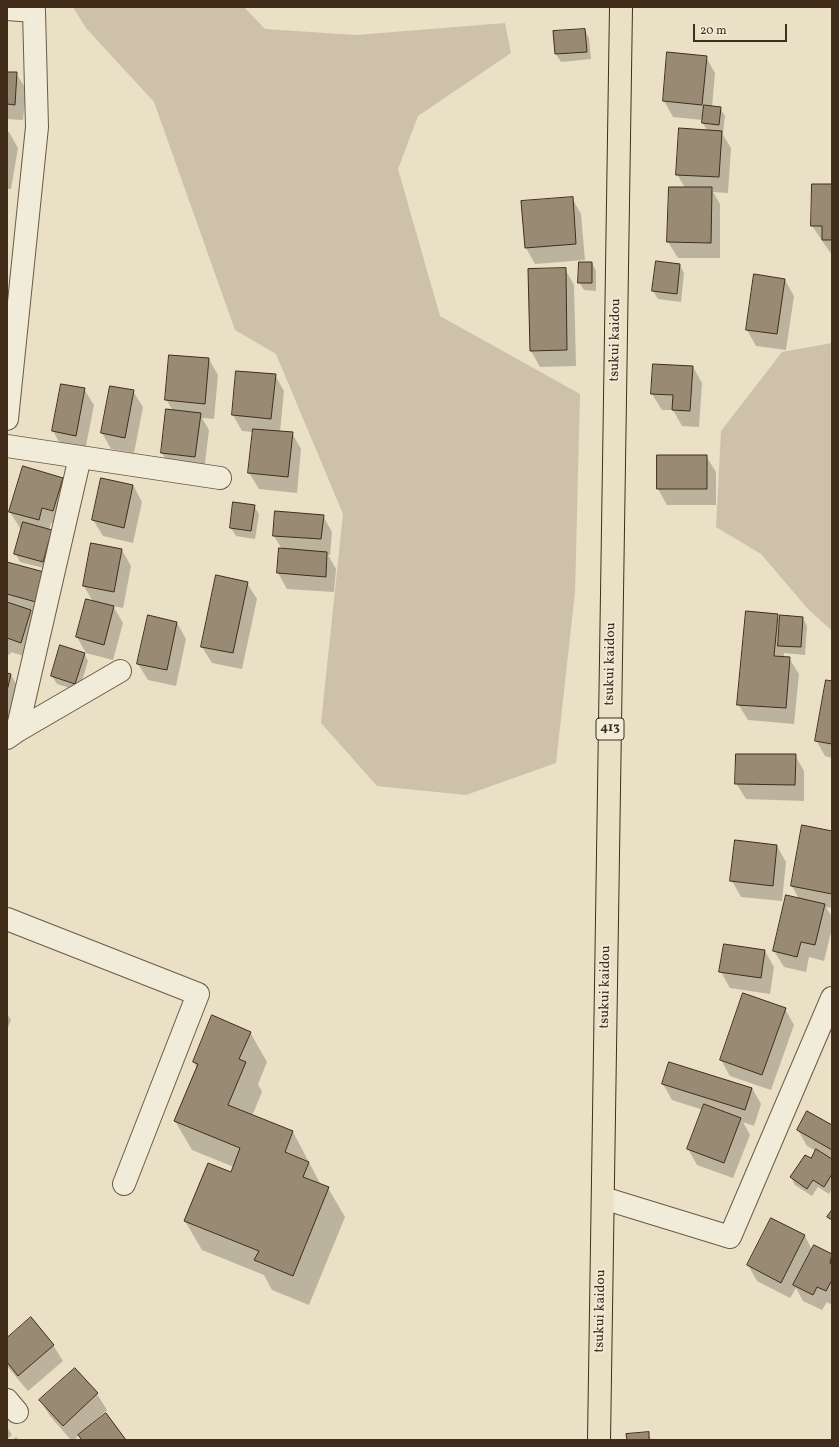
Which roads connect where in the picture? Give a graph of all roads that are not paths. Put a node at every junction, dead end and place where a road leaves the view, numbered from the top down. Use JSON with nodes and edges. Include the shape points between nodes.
{"nodes":[{"id":1,"x":7,"y":9,"type":"edge"},
{"id":2,"x":34,"y":9,"type":"edge"},
{"id":3,"x":621,"y":12,"type":"edge"},
{"id":4,"x":7,"y":419,"type":"edge"},
{"id":5,"x":7,"y":446,"type":"edge"},
{"id":6,"x":80,"y":456,"type":"junction"},
{"id":7,"x":220,"y":478,"type":"dead end"},
{"id":8,"x":120,"y":671,"type":"dead end"},
{"id":9,"x":12,"y":735,"type":"edge"},
{"id":10,"x":7,"y":919,"type":"edge"},
{"id":11,"x":832,"y":998,"type":"edge"},
{"id":12,"x":124,"y":1184,"type":"dead end"},
{"id":13,"x":603,"y":1198,"type":"junction"},
{"id":14,"x":599,"y":1440,"type":"edge"}],
"edges":[{"from":1,"to":2,"type":"street"},
{"from":2,"to":4,"type":"street","via":[[37,127]]},
{"from":3,"to":13,"type":"highway","name":"tsukui kaidou","number":"413"},
{"from":5,"to":6,"type":"street"},
{"from":6,"to":7,"type":"street"},
{"from":6,"to":9,"type":"street"},
{"from":8,"to":9,"type":"street"},
{"from":10,"to":12,"type":"street","via":[[198,994]]},
{"from":11,"to":13,"type":"street","via":[[730,1237]]},
{"from":13,"to":14,"type":"highway","name":"tsukui kaidou","number":"413"}]}
